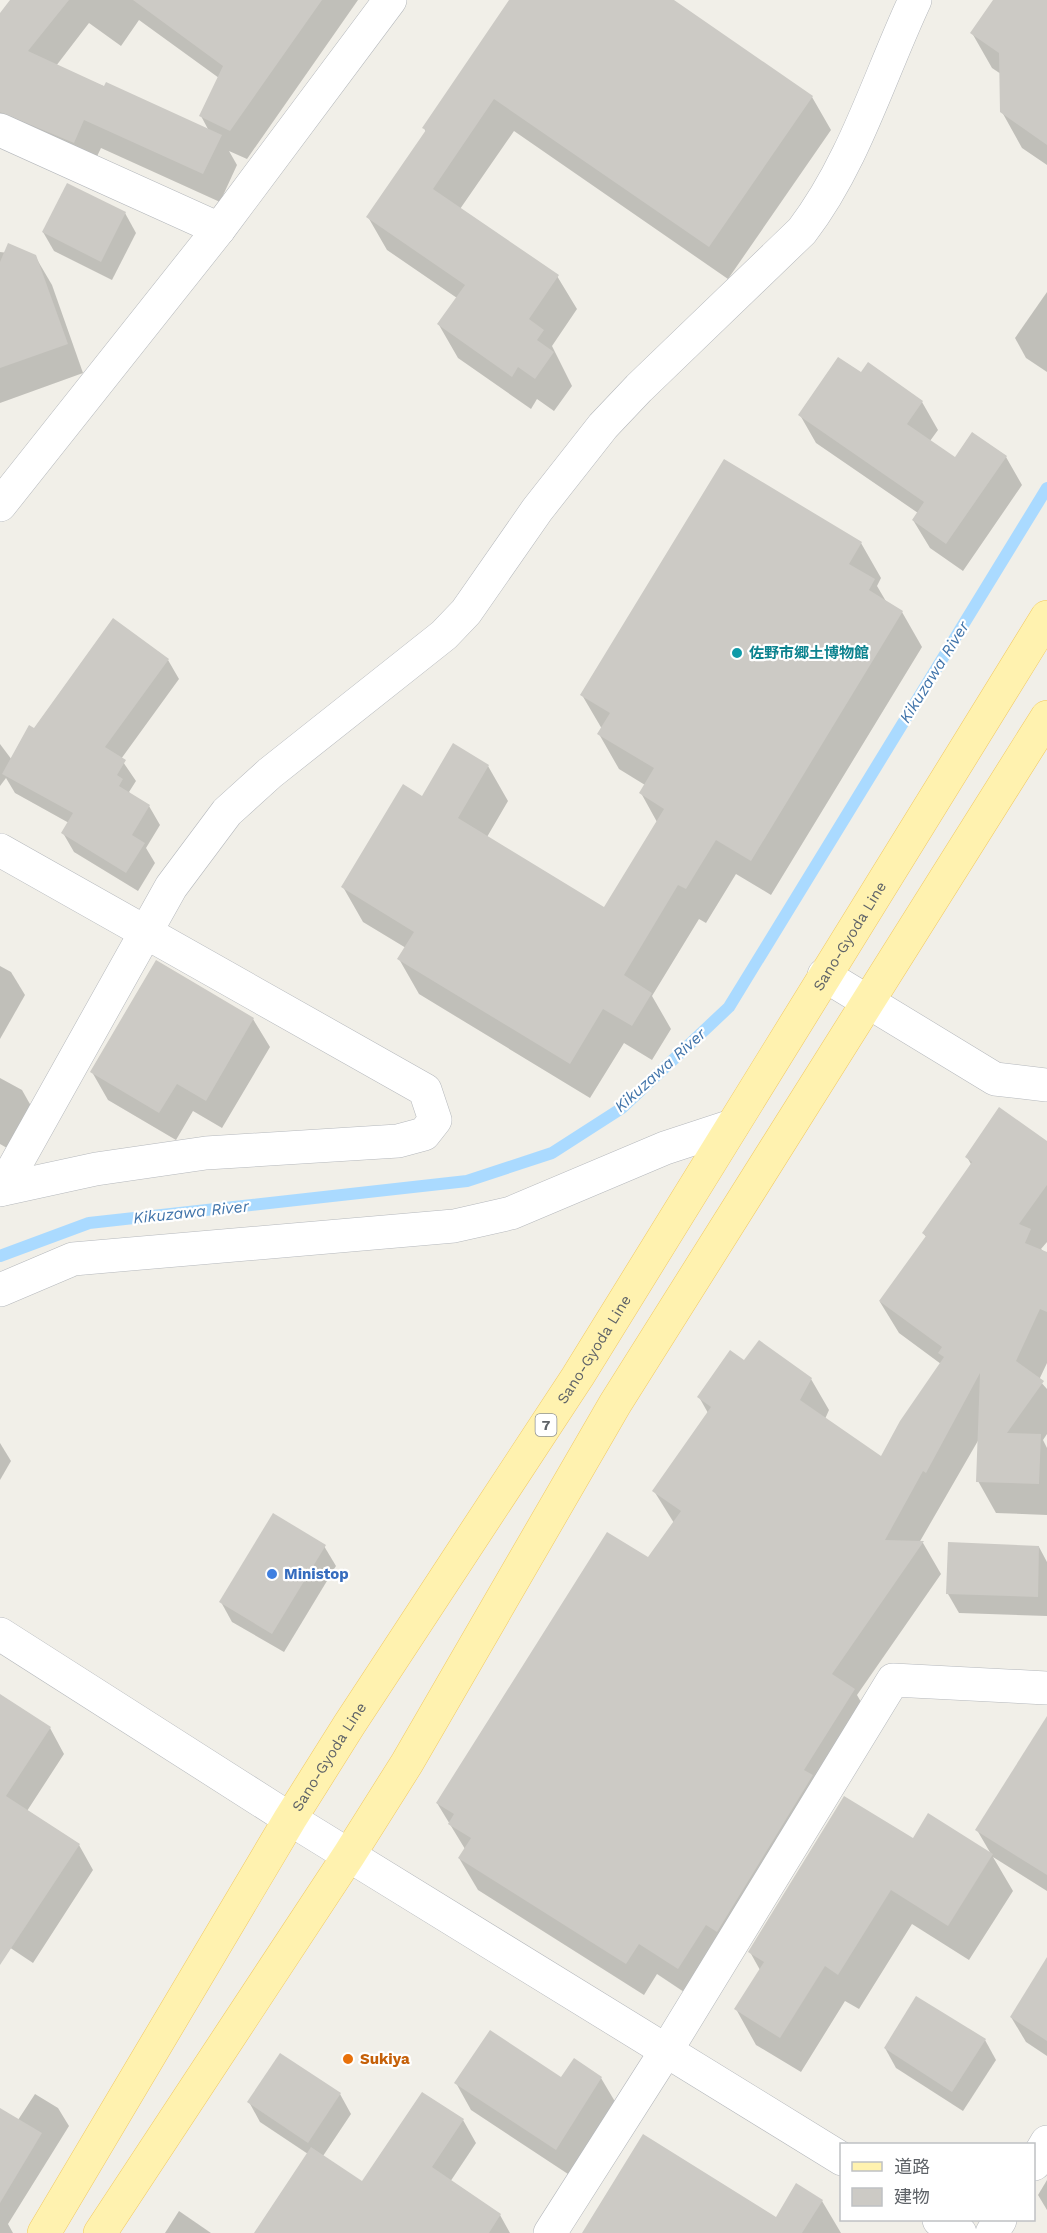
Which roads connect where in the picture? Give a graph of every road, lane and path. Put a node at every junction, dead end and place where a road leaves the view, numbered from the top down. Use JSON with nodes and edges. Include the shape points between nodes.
{"nodes":[{"id":1,"x":390,"y":0,"type":"edge"},
{"id":2,"x":915,"y":0,"type":"edge"},
{"id":3,"x":0,"y":130,"type":"edge"},
{"id":4,"x":219,"y":229,"type":"junction"},
{"id":5,"x":0,"y":505,"type":"edge"},
{"id":6,"x":1047,"y":617,"type":"edge"},
{"id":7,"x":1047,"y":717,"type":"edge"},
{"id":8,"x":0,"y":850,"type":"edge"},
{"id":9,"x":144,"y":931,"type":"junction"},
{"id":10,"x":824,"y":975,"type":"junction"},
{"id":11,"x":868,"y":1002,"type":"junction"},
{"id":12,"x":1047,"y":1085,"type":"edge"},
{"id":13,"x":732,"y":1126,"type":"junction"},
{"id":14,"x":1,"y":1189,"type":"edge"},
{"id":15,"x":0,"y":1290,"type":"edge"},
{"id":16,"x":0,"y":1634,"type":"edge"},
{"id":17,"x":1047,"y":1688,"type":"edge"},
{"id":18,"x":290,"y":1819,"type":"junction"},
{"id":19,"x":349,"y":1856,"type":"junction"},
{"id":20,"x":666,"y":2051,"type":"junction"},
{"id":21,"x":1047,"y":2142,"type":"edge"},
{"id":22,"x":840,"y":2158,"type":"edge"},
{"id":23,"x":1035,"y":2162,"type":"edge"},
{"id":24,"x":941,"y":2221,"type":"edge"},
{"id":25,"x":44,"y":2233,"type":"edge"},
{"id":26,"x":100,"y":2233,"type":"edge"},
{"id":27,"x":550,"y":2233,"type":"edge"},
{"id":28,"x":960,"y":2233,"type":"edge"}],
"edges":[{"from":1,"to":4,"type":"street"},
{"from":2,"to":9,"type":"street","via":[[842,167],[820,208],[802,231],[603,426],[537,510],[466,612],[444,635],[270,773],[227,812],[171,887]]},
{"from":3,"to":4,"type":"street"},
{"from":4,"to":5,"type":"street"},
{"from":6,"to":10,"type":"main road","name":"Sano-Gyoda Line","number":"7"},
{"from":7,"to":11,"type":"main road"},
{"from":8,"to":9,"type":"street"},
{"from":9,"to":14,"type":"street"},
{"from":9,"to":14,"type":"street","via":[[425,1090],[435,1120],[424,1134],[398,1141],[206,1153],[96,1169]]},
{"from":10,"to":11,"type":"street"},
{"from":10,"to":13,"type":"main road","name":"Sano-Gyoda Line","number":"7"},
{"from":11,"to":12,"type":"street","via":[[995,1079]]},
{"from":11,"to":19,"type":"main road","via":[[615,1404]]},
{"from":13,"to":15,"type":"street","via":[[664,1148],[511,1213],[454,1226],[74,1259]]},
{"from":13,"to":18,"type":"main road","name":"Sano-Gyoda Line","number":"7","via":[[578,1376]]},
{"from":16,"to":18,"type":"street"},
{"from":17,"to":20,"type":"street","via":[[893,1680]]},
{"from":18,"to":19,"type":"street"},
{"from":18,"to":25,"type":"main road","name":"Sano-Gyoda Line","number":"7"},
{"from":19,"to":20,"type":"street"},
{"from":19,"to":26,"type":"main road"},
{"from":20,"to":22,"type":"street"},
{"from":20,"to":27,"type":"street"},
{"from":21,"to":23,"type":"street"},
{"from":24,"to":28,"type":"street"}]}
